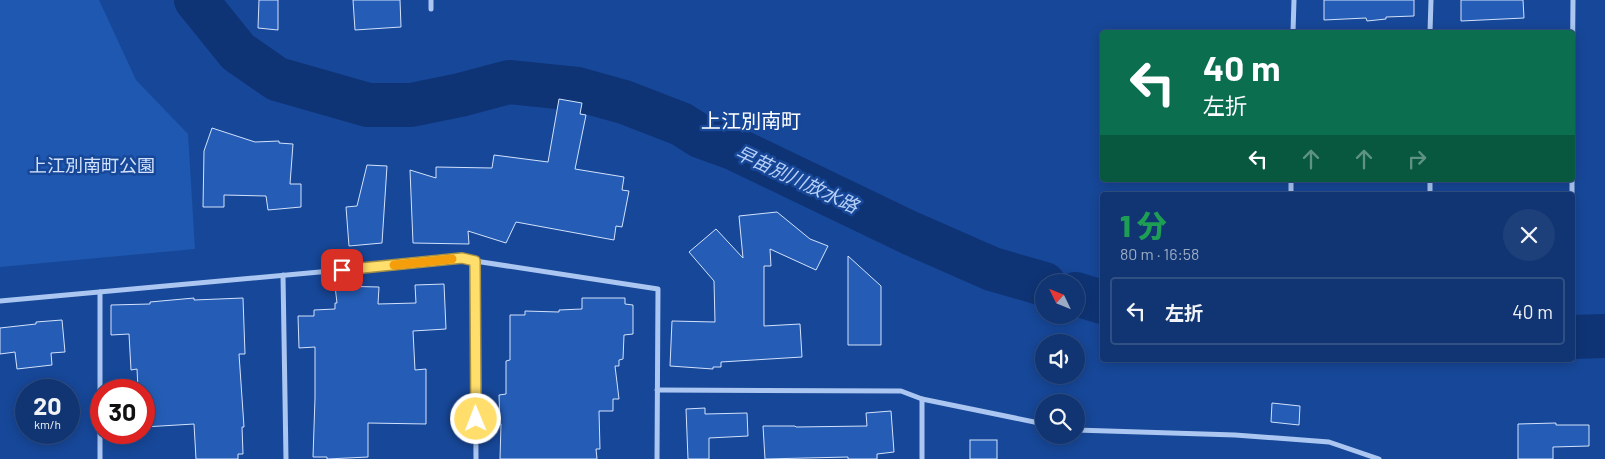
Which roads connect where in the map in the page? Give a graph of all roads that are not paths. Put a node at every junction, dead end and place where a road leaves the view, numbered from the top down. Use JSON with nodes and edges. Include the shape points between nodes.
{"nodes":[{"id":1,"x":431,"y":0,"type":"edge"},
{"id":2,"x":1294,"y":0,"type":"edge"},
{"id":3,"x":1430,"y":0,"type":"edge"},
{"id":4,"x":1573,"y":0,"type":"edge"},
{"id":5,"x":431,"y":9,"type":"dead end"},
{"id":6,"x":1293,"y":30,"type":"edge"},
{"id":7,"x":1430,"y":30,"type":"edge"},
{"id":8,"x":1573,"y":30,"type":"edge"},
{"id":9,"x":475,"y":261,"type":"junction"},
{"id":10,"x":282,"y":275,"type":"junction"},
{"id":11,"x":100,"y":292,"type":"junction"},
{"id":12,"x":0,"y":301,"type":"edge"},
{"id":13,"x":657,"y":390,"type":"junction"},
{"id":14,"x":922,"y":399,"type":"junction"},
{"id":15,"x":1035,"y":422,"type":"edge"},
{"id":16,"x":1085,"y":430,"type":"edge"},
{"id":17,"x":100,"y":459,"type":"edge"},
{"id":18,"x":286,"y":459,"type":"edge"},
{"id":19,"x":476,"y":459,"type":"edge"},
{"id":20,"x":657,"y":459,"type":"edge"},
{"id":21,"x":922,"y":459,"type":"edge"},
{"id":22,"x":1379,"y":459,"type":"edge"}],
"edges":[{"from":1,"to":5,"type":"street"},
{"from":2,"to":6,"type":"street"},
{"from":3,"to":7,"type":"street"},
{"from":4,"to":8,"type":"street"},
{"from":9,"to":10,"type":"street","via":[[462,258]]},
{"from":9,"to":13,"type":"street","via":[[658,289]]},
{"from":9,"to":19,"type":"street"},
{"from":10,"to":11,"type":"street"},
{"from":10,"to":18,"type":"street"},
{"from":11,"to":12,"type":"street"},
{"from":11,"to":17,"type":"street"},
{"from":13,"to":14,"type":"street","via":[[901,392]]},
{"from":13,"to":20,"type":"street"},
{"from":14,"to":15,"type":"street"},
{"from":14,"to":21,"type":"street"},
{"from":16,"to":22,"type":"street","via":[[1235,435],[1328,442]]}]}
